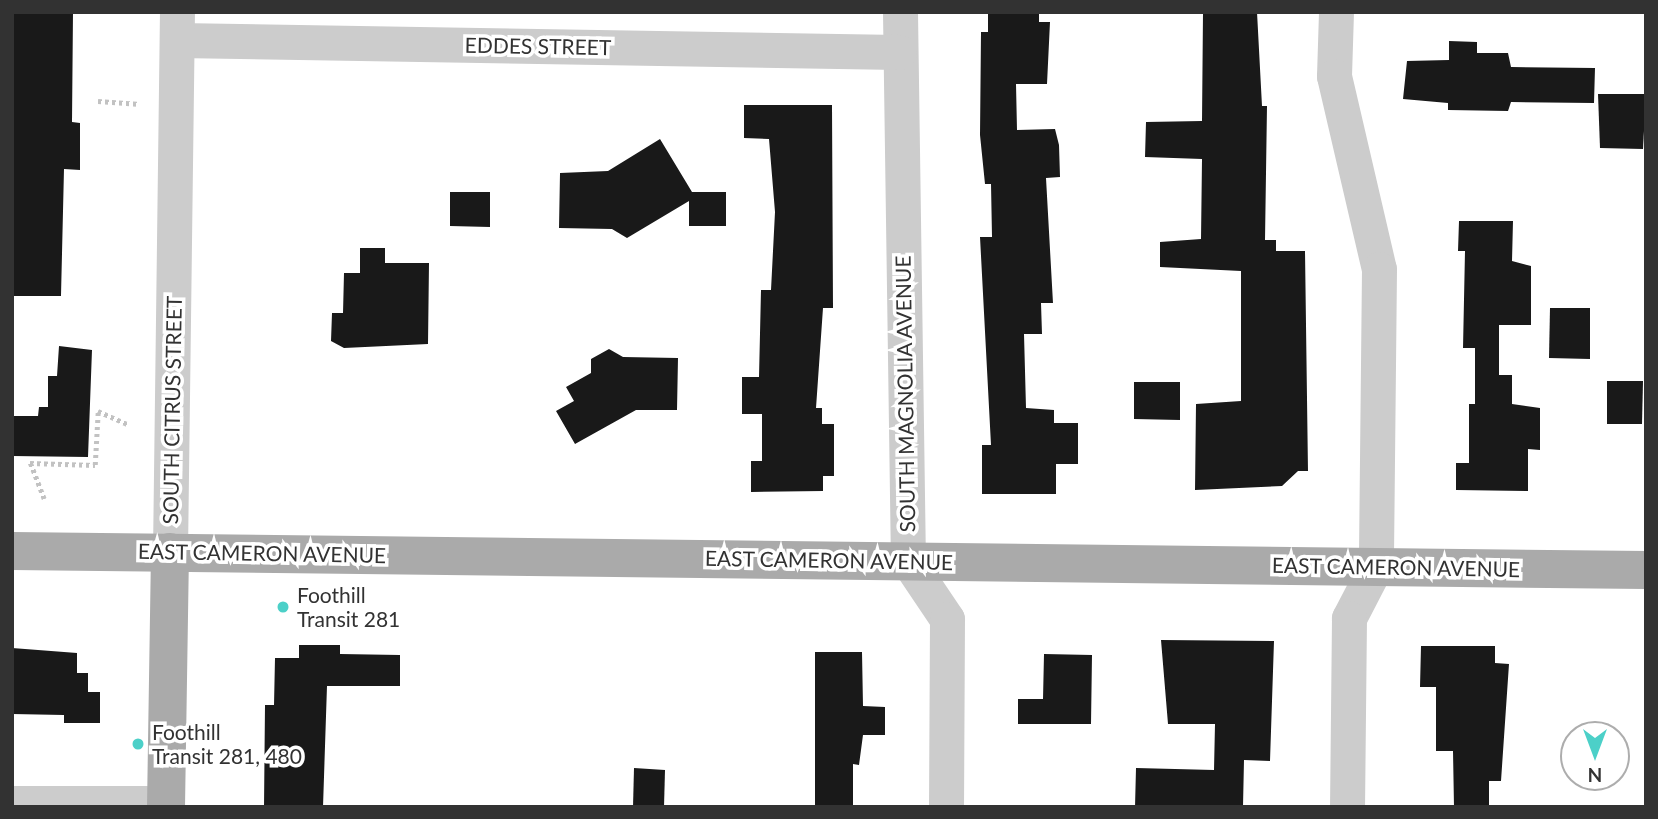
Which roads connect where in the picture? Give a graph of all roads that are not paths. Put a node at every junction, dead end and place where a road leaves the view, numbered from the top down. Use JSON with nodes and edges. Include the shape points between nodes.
{"nodes":[{"id":1,"x":900,"y":12,"type":"edge"},
{"id":2,"x":1336,"y":12,"type":"edge"},
{"id":3,"x":177,"y":26,"type":"edge"},
{"id":4,"x":899,"y":52,"type":"junction"},
{"id":5,"x":12,"y":551,"type":"edge"},
{"id":6,"x":170,"y":552,"type":"junction"},
{"id":7,"x":908,"y":561,"type":"junction"},
{"id":8,"x":1376,"y":566,"type":"junction"},
{"id":9,"x":1646,"y":570,"type":"edge"},
{"id":10,"x":12,"y":803,"type":"edge"},
{"id":11,"x":166,"y":805,"type":"edge"},
{"id":12,"x":946,"y":807,"type":"edge"},
{"id":13,"x":1346,"y":807,"type":"edge"}],
"edges":[{"from":1,"to":4,"type":"street","name":"SOUTH MAGNOLIA AVENUE"},
{"from":2,"to":8,"type":"street","via":[[1334,76],[1379,270]]},
{"from":3,"to":4,"type":"street","name":"EDDES STREET"},
{"from":3,"to":6,"type":"street","name":"SOUTH CITRUS STREET"},
{"from":4,"to":7,"type":"street","name":"SOUTH MAGNOLIA AVENUE"},
{"from":5,"to":6,"type":"main road","name":"EAST CAMERON AVENUE"},
{"from":6,"to":7,"type":"main road","name":"EAST CAMERON AVENUE"},
{"from":6,"to":11,"type":"main road","name":"SOUTH CITRUS STREET"},
{"from":7,"to":8,"type":"main road","name":"EAST CAMERON AVENUE"},
{"from":7,"to":12,"type":"street","name":"SOUTH MAGNOLIA AVENUE","via":[[947,620]]},
{"from":8,"to":9,"type":"main road","name":"EAST CAMERON AVENUE"},
{"from":8,"to":13,"type":"street","via":[[1349,618]]},
{"from":10,"to":11,"type":"street"}]}
